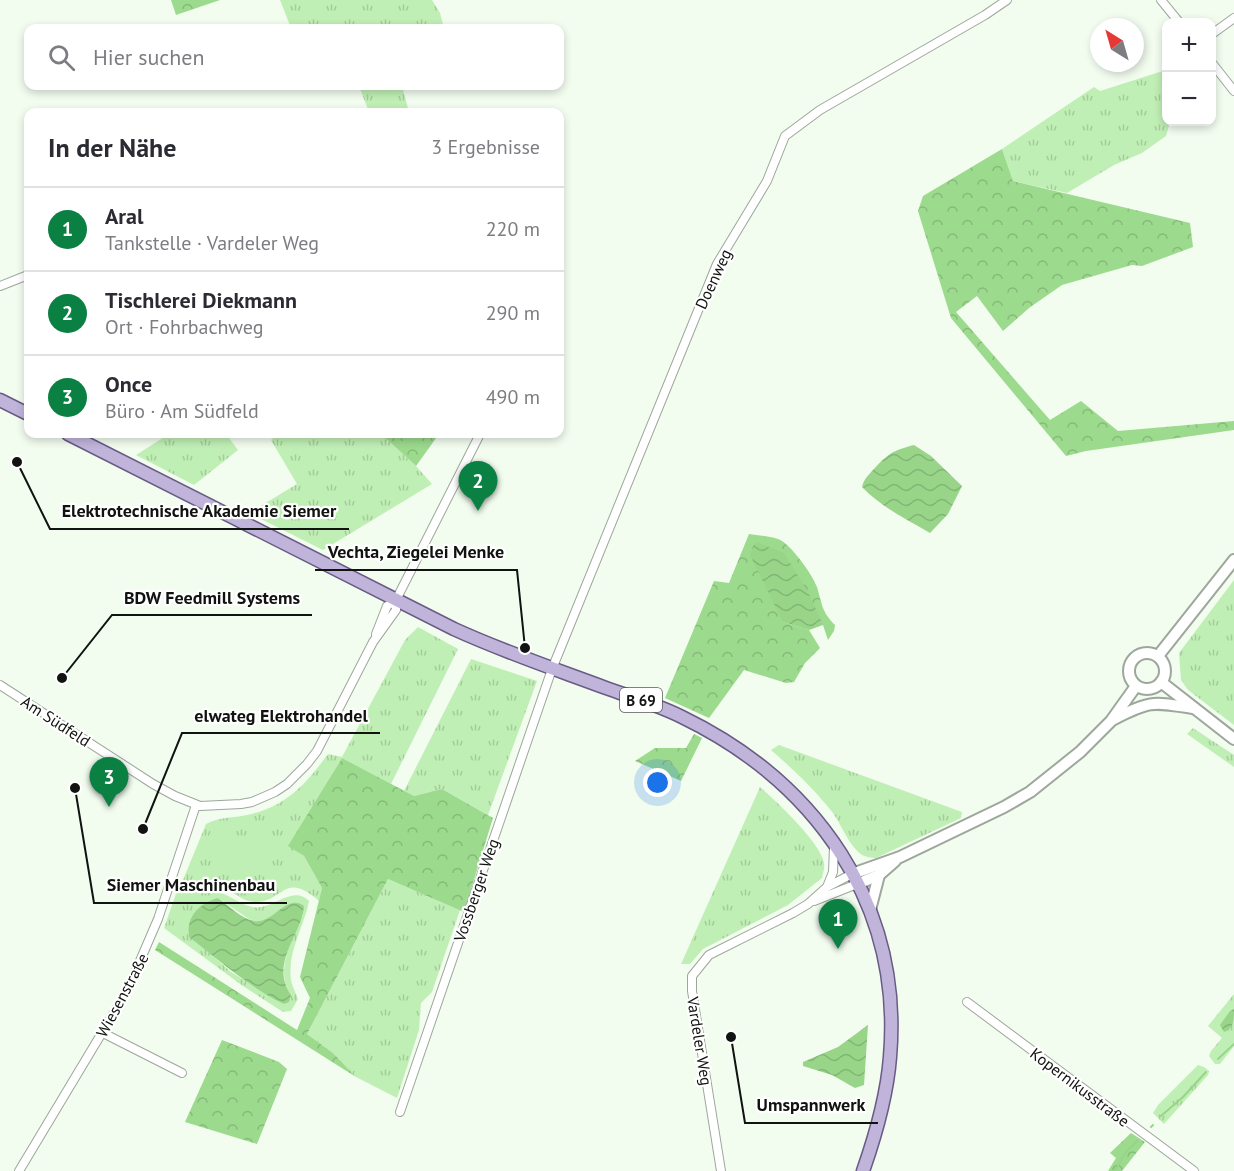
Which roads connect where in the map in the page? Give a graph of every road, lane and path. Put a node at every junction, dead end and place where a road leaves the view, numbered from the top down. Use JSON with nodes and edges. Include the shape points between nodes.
{"nodes":[{"id":1,"x":1007,"y":0,"type":"edge"},
{"id":2,"x":1161,"y":0,"type":"edge"},
{"id":3,"x":1176,"y":18,"type":"edge"},
{"id":4,"x":1234,"y":18,"type":"edge"},
{"id":5,"x":1216,"y":31,"type":"edge"},
{"id":6,"x":1216,"y":68,"type":"edge"},
{"id":7,"x":1234,"y":91,"type":"edge"},
{"id":8,"x":24,"y":277,"type":"edge"},
{"id":9,"x":0,"y":286,"type":"edge"},
{"id":10,"x":0,"y":400,"type":"edge"},
{"id":11,"x":24,"y":412,"type":"edge"},
{"id":12,"x":76,"y":438,"type":"edge"},
{"id":13,"x":478,"y":438,"type":"edge"},
{"id":14,"x":1234,"y":560,"type":"edge"},
{"id":15,"x":396,"y":600,"type":"junction"},
{"id":16,"x":1158,"y":656,"type":"junction"},
{"id":17,"x":552,"y":669,"type":"junction"},
{"id":18,"x":1161,"y":682,"type":"junction"},
{"id":19,"x":0,"y":685,"type":"edge"},
{"id":20,"x":1136,"y":686,"type":"junction"},
{"id":21,"x":1193,"y":708,"type":"junction"},
{"id":22,"x":1111,"y":721,"type":"junction"},
{"id":23,"x":1234,"y":739,"type":"edge"},
{"id":24,"x":196,"y":805,"type":"junction"},
{"id":25,"x":834,"y":845,"type":"junction"},
{"id":26,"x":900,"y":857,"type":"junction"},
{"id":27,"x":879,"y":875,"type":"junction"},
{"id":28,"x":855,"y":879,"type":"junction"},
{"id":29,"x":827,"y":887,"type":"junction"},
{"id":30,"x":808,"y":904,"type":"junction"},
{"id":31,"x":870,"y":910,"type":"junction"},
{"id":32,"x":967,"y":1002,"type":"dead end"},
{"id":33,"x":103,"y":1033,"type":"junction"},
{"id":34,"x":182,"y":1073,"type":"dead end"},
{"id":35,"x":400,"y":1112,"type":"dead end"},
{"id":36,"x":19,"y":1171,"type":"edge"},
{"id":37,"x":721,"y":1171,"type":"edge"},
{"id":38,"x":863,"y":1171,"type":"edge"},
{"id":39,"x":1194,"y":1171,"type":"edge"}],
"edges":[{"from":1,"to":17,"type":"street","name":"Doenweg","via":[[820,110],[785,136],[767,182],[717,264]]},
{"from":2,"to":3,"type":"street"},
{"from":4,"to":5,"type":"street"},
{"from":6,"to":7,"type":"street"},
{"from":8,"to":9,"type":"street"},
{"from":10,"to":11,"type":"main road"},
{"from":12,"to":15,"type":"main road","number":"B 69"},
{"from":13,"to":15,"type":"street","name":"Am Südfeld"},
{"from":14,"to":16,"type":"main road"},
{"from":15,"to":17,"type":"main road","number":"B 69","via":[[486,644]]},
{"from":15,"to":24,"type":"street","name":"Am Südfeld","via":[[396,610],[373,642],[317,751],[296,776],[275,792],[252,802]]},
{"from":16,"to":18,"type":"main road","via":[[1165,671]]},
{"from":16,"to":20,"type":"main road","via":[[1141,653],[1132,660],[1128,671]]},
{"from":17,"to":25,"type":"main road","number":"B 69","via":[[680,715],[730,743],[792,792]]},
{"from":17,"to":35,"type":"street","name":"Vossberger Weg"},
{"from":18,"to":20,"type":"main road","via":[[1146,689]]},
{"from":18,"to":21,"type":"main road"},
{"from":19,"to":24,"type":"street","name":"Am Südfeld","via":[[153,784]]},
{"from":20,"to":22,"type":"main road"},
{"from":21,"to":22,"type":"main road","via":[[1152,702]]},
{"from":21,"to":23,"type":"main road"},
{"from":22,"to":26,"type":"main road","via":[[1030,792]]},
{"from":24,"to":33,"type":"street","name":"Wiesenstraße","via":[[147,947]]},
{"from":25,"to":28,"type":"main road","number":"B 69"},
{"from":25,"to":29,"type":"street","via":[[834,872]]},
{"from":26,"to":27,"type":"main road"},
{"from":26,"to":28,"type":"main road"},
{"from":27,"to":28,"type":"main road"},
{"from":27,"to":31,"type":"main road"},
{"from":28,"to":29,"type":"street","name":"Vardeler Weg"},
{"from":28,"to":30,"type":"street","name":"Vardeler Weg"},
{"from":28,"to":31,"type":"main road","number":"B 69"},
{"from":29,"to":30,"type":"street","name":"Vardeler Weg"},
{"from":30,"to":37,"type":"street","name":"Vardeler Weg","via":[[709,956],[692,976]]},
{"from":31,"to":38,"type":"main road","number":"B 69","via":[[886,964],[891,1036],[882,1108]]},
{"from":32,"to":39,"type":"street","name":"Kopernikusstraße"},
{"from":33,"to":34,"type":"street"},
{"from":33,"to":36,"type":"street","name":"Wiesenstraße"}]}
